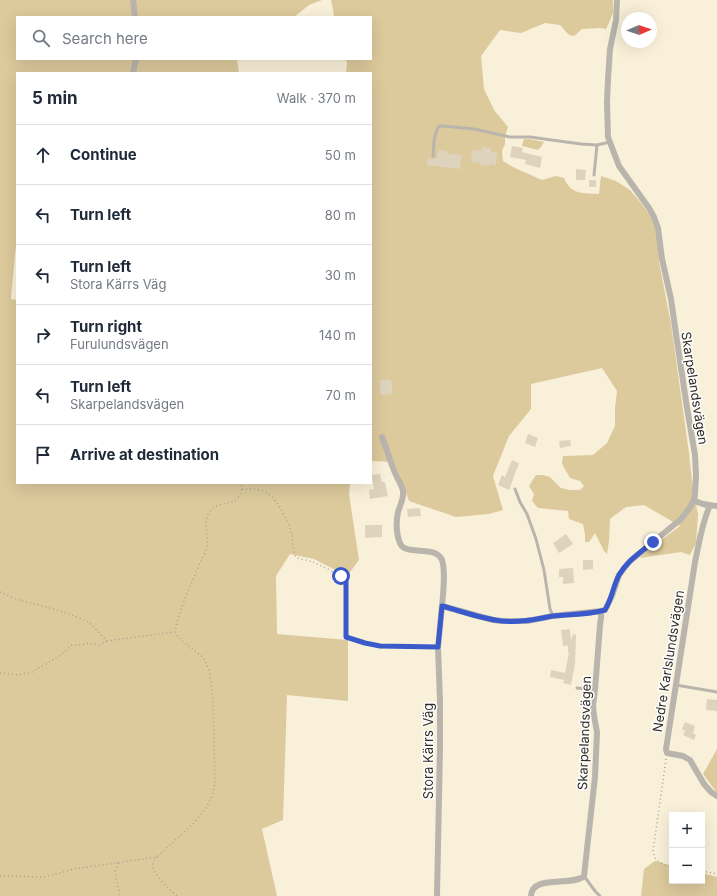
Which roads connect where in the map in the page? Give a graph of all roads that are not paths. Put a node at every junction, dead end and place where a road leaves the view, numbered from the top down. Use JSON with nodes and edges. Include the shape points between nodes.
{"nodes":[{"id":1,"x":133,"y":0,"type":"edge"},
{"id":2,"x":617,"y":0,"type":"edge"},
{"id":3,"x":135,"y":16,"type":"edge"},
{"id":4,"x":136,"y":60,"type":"edge"},
{"id":5,"x":133,"y":72,"type":"edge"},
{"id":6,"x":610,"y":142,"type":"junction"},
{"id":7,"x":597,"y":145,"type":"junction"},
{"id":8,"x":433,"y":156,"type":"dead end"},
{"id":9,"x":594,"y":175,"type":"dead end"},
{"id":10,"x":382,"y":437,"type":"dead end"},
{"id":11,"x":515,"y":488,"type":"dead end"},
{"id":12,"x":694,"y":500,"type":"junction"},
{"id":13,"x":710,"y":506,"type":"junction"},
{"id":14,"x":717,"y":506,"type":"edge"},
{"id":15,"x":442,"y":606,"type":"junction"},
{"id":16,"x":601,"y":611,"type":"junction"},
{"id":17,"x":553,"y":616,"type":"junction"},
{"id":18,"x":676,"y":685,"type":"junction"},
{"id":19,"x":577,"y":688,"type":"dead end"},
{"id":20,"x":595,"y":690,"type":"junction"},
{"id":21,"x":717,"y":692,"type":"edge"},
{"id":22,"x":717,"y":796,"type":"edge"},
{"id":23,"x":584,"y":876,"type":"junction"},
{"id":24,"x":437,"y":896,"type":"edge"},
{"id":25,"x":531,"y":896,"type":"edge"},
{"id":26,"x":600,"y":896,"type":"edge"}],
"edges":[{"from":1,"to":3,"type":"street"},
{"from":2,"to":6,"type":"street","name":"Skarpelandsvägen","via":[[608,79],[607,123]]},
{"from":4,"to":5,"type":"street"},
{"from":6,"to":7,"type":"lane"},
{"from":6,"to":12,"type":"street","name":"Skarpelandsvägen","via":[[620,166],[649,208],[658,228],[695,455]]},
{"from":7,"to":8,"type":"lane","via":[[510,137],[474,129],[438,126],[434,134]]},
{"from":7,"to":9,"type":"lane"},
{"from":10,"to":15,"type":"street","name":"Stora Kärrs Väg","via":[[403,490],[397,521],[399,542],[407,549],[432,552],[440,556],[444,566]]},
{"from":11,"to":17,"type":"lane","via":[[536,539]]},
{"from":12,"to":13,"type":"street"},
{"from":12,"to":16,"type":"street","name":"Skarpelandsvägen","via":[[681,519],[629,562],[619,575],[608,605]]},
{"from":13,"to":14,"type":"street"},
{"from":13,"to":18,"type":"street","name":"Nedre Karlslundsvägen","via":[[696,555]]},
{"from":15,"to":17,"type":"street","via":[[502,621],[528,621]]},
{"from":15,"to":24,"type":"street","name":"Stora Kärrs Väg","via":[[438,647],[440,747]]},
{"from":16,"to":17,"type":"street"},
{"from":16,"to":20,"type":"street","name":"Skarpelandsvägen"},
{"from":18,"to":21,"type":"lane"},
{"from":18,"to":22,"type":"street","name":"Nedre Karlslundsvägen","via":[[667,736],[667,753],[690,760],[704,784]]},
{"from":19,"to":20,"type":"lane"},
{"from":20,"to":23,"type":"street","name":"Skarpelandsvägen","via":[[595,777]]},
{"from":23,"to":25,"type":"street","via":[[576,880],[541,883],[531,892]]},
{"from":23,"to":26,"type":"lane"}]}
